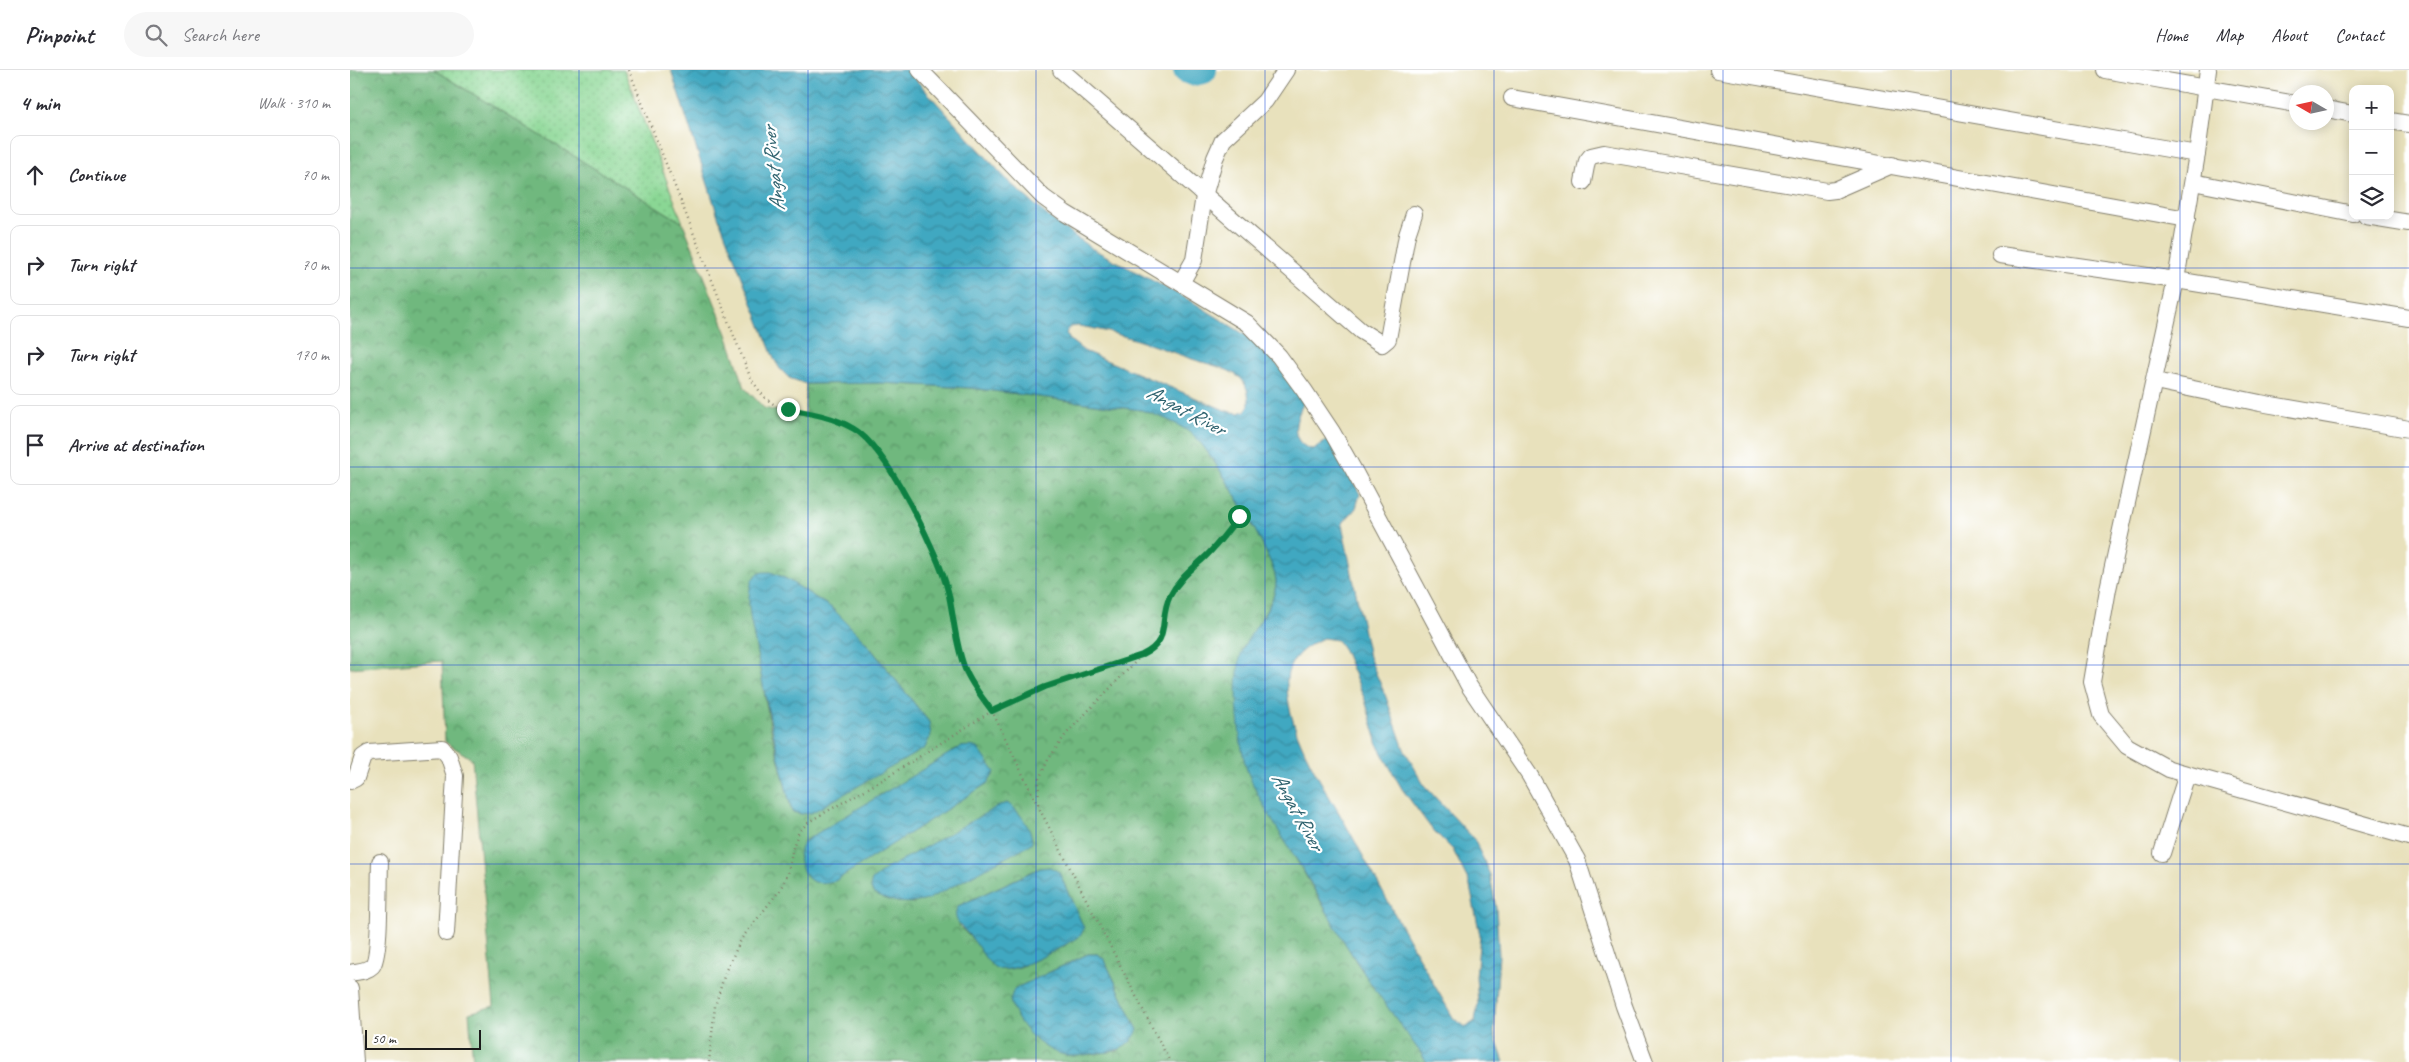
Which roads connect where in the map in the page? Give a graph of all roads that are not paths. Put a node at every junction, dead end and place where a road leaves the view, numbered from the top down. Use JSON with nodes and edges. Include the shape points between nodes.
{"nodes":[{"id":1,"x":920,"y":70,"type":"edge"},
{"id":2,"x":1061,"y":70,"type":"edge"},
{"id":3,"x":1286,"y":70,"type":"edge"},
{"id":4,"x":1718,"y":70,"type":"edge"},
{"id":5,"x":2105,"y":70,"type":"edge"},
{"id":6,"x":2208,"y":70,"type":"edge"},
{"id":7,"x":1801,"y":78,"type":"edge"},
{"id":8,"x":2206,"y":87,"type":"junction"},
{"id":9,"x":1512,"y":98,"type":"dead end"},
{"id":10,"x":2289,"y":103,"type":"edge"},
{"id":11,"x":2334,"y":110,"type":"edge"},
{"id":12,"x":2349,"y":113,"type":"edge"},
{"id":13,"x":2394,"y":122,"type":"edge"},
{"id":14,"x":2409,"y":124,"type":"edge"},
{"id":15,"x":2197,"y":154,"type":"junction"},
{"id":16,"x":1892,"y":165,"type":"junction"},
{"id":17,"x":1582,"y":182,"type":"dead end"},
{"id":18,"x":2193,"y":182,"type":"junction"},
{"id":19,"x":1204,"y":196,"type":"junction"},
{"id":20,"x":2349,"y":213,"type":"edge"},
{"id":21,"x":1414,"y":214,"type":"dead end"},
{"id":22,"x":2186,"y":219,"type":"junction"},
{"id":23,"x":2391,"y":220,"type":"edge"},
{"id":24,"x":2409,"y":223,"type":"edge"},
{"id":25,"x":2000,"y":255,"type":"dead end"},
{"id":26,"x":2176,"y":280,"type":"junction"},
{"id":27,"x":1181,"y":283,"type":"junction"},
{"id":28,"x":2409,"y":318,"type":"edge"},
{"id":29,"x":2155,"y":381,"type":"junction"},
{"id":30,"x":2409,"y":429,"type":"edge"},
{"id":31,"x":2187,"y":774,"type":"junction"},
{"id":32,"x":350,"y":781,"type":"edge"},
{"id":33,"x":2409,"y":837,"type":"edge"},
{"id":34,"x":2162,"y":853,"type":"dead end"},
{"id":35,"x":380,"y":862,"type":"dead end"},
{"id":36,"x":446,"y":933,"type":"dead end"},
{"id":37,"x":350,"y":972,"type":"edge"},
{"id":38,"x":350,"y":988,"type":"edge"},
{"id":39,"x":355,"y":1062,"type":"edge"},
{"id":40,"x":1646,"y":1062,"type":"edge"}],
"edges":[{"from":1,"to":27,"type":"street","via":[[1043,197]]},
{"from":2,"to":19,"type":"street"},
{"from":3,"to":19,"type":"street","via":[[1265,101],[1223,140]]},
{"from":4,"to":7,"type":"street"},
{"from":5,"to":8,"type":"street"},
{"from":6,"to":8,"type":"street"},
{"from":7,"to":15,"type":"street"},
{"from":8,"to":10,"type":"street"},
{"from":8,"to":15,"type":"street"},
{"from":9,"to":16,"type":"street"},
{"from":11,"to":12,"type":"street"},
{"from":13,"to":14,"type":"street"},
{"from":15,"to":18,"type":"street"},
{"from":16,"to":17,"type":"street","via":[[1827,191],[1604,152],[1591,156],[1587,161]]},
{"from":16,"to":22,"type":"street"},
{"from":18,"to":20,"type":"street"},
{"from":18,"to":22,"type":"street"},
{"from":19,"to":21,"type":"street","via":[[1361,331],[1382,344],[1388,339],[1407,235]]},
{"from":19,"to":27,"type":"street","via":[[1194,260]]},
{"from":22,"to":26,"type":"street"},
{"from":23,"to":24,"type":"street"},
{"from":25,"to":26,"type":"street"},
{"from":26,"to":28,"type":"street"},
{"from":26,"to":29,"type":"street"},
{"from":27,"to":40,"type":"street","via":[[1247,323],[1261,336],[1279,356],[1332,432],[1470,686],[1530,776],[1577,860],[1624,1006]]},
{"from":29,"to":30,"type":"street"},
{"from":29,"to":31,"type":"street","via":[[2108,589],[2092,682],[2101,716],[2127,746],[2169,769]]},
{"from":31,"to":33,"type":"street"},
{"from":31,"to":34,"type":"street"},
{"from":32,"to":36,"type":"street","via":[[356,778],[363,757],[369,752],[442,748],[449,757],[455,776]]},
{"from":35,"to":37,"type":"street","via":[[374,964],[366,970]]},
{"from":38,"to":39,"type":"street"}]}
